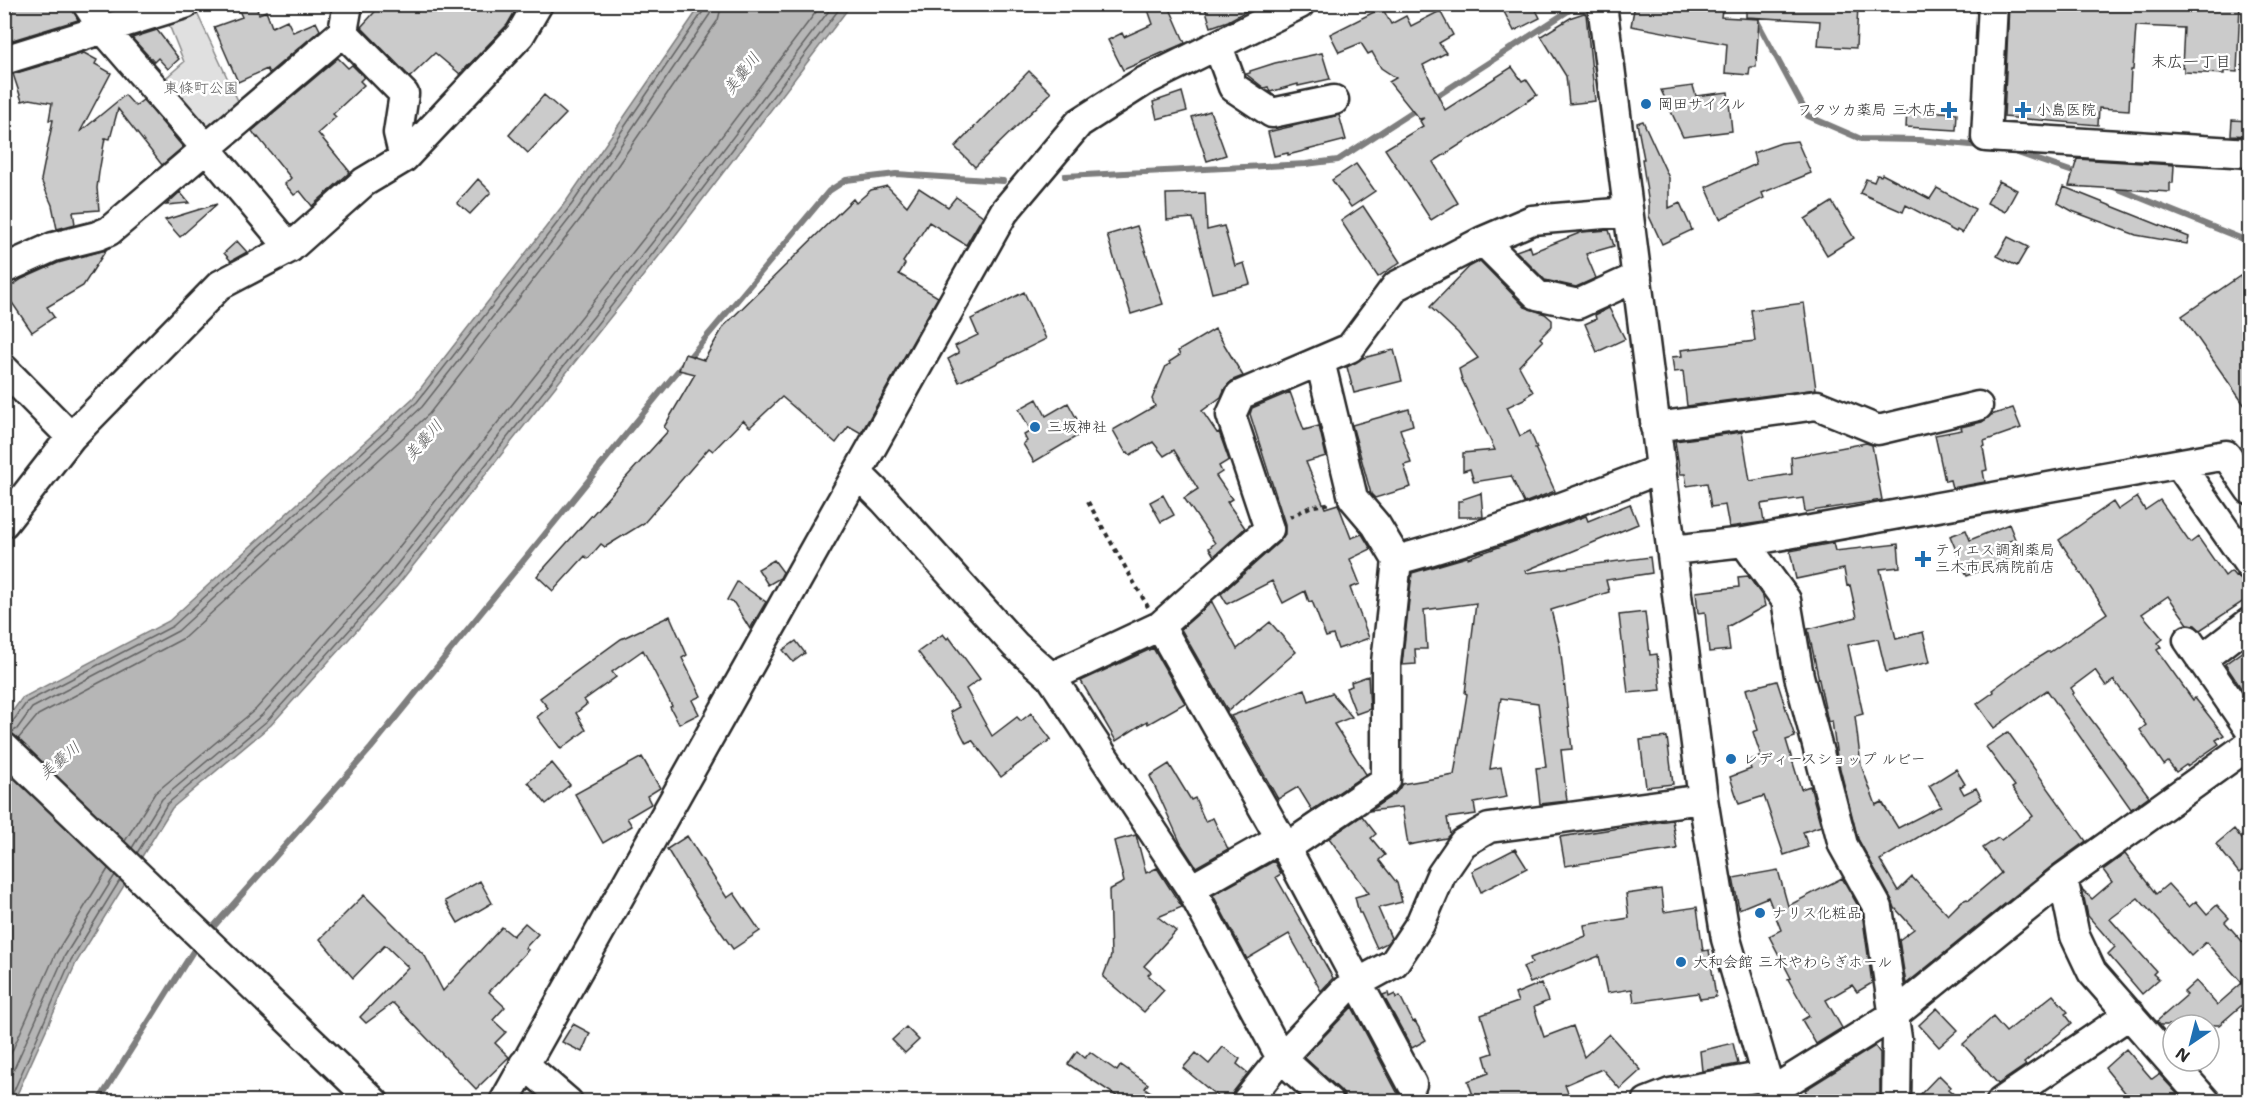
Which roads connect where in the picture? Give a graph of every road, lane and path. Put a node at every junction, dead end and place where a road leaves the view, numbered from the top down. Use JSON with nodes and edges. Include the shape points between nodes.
{"nodes":[{"id":1,"x":87,"y":4,"type":"edge"},
{"id":2,"x":184,"y":4,"type":"edge"},
{"id":3,"x":538,"y":4,"type":"edge"},
{"id":4,"x":1300,"y":4,"type":"edge"},
{"id":5,"x":1602,"y":4,"type":"edge"},
{"id":6,"x":1993,"y":4,"type":"edge"},
{"id":7,"x":345,"y":18,"type":"edge"},
{"id":8,"x":104,"y":30,"type":"junction"},
{"id":9,"x":1218,"y":46,"type":"junction"},
{"id":10,"x":4,"y":60,"type":"edge"},
{"id":11,"x":1334,"y":100,"type":"dead end"},
{"id":12,"x":206,"y":147,"type":"junction"},
{"id":13,"x":2250,"y":153,"type":"edge"},
{"id":14,"x":404,"y":158,"type":"junction"},
{"id":15,"x":1628,"y":212,"type":"junction"},
{"id":16,"x":1483,"y":241,"type":"junction"},
{"id":17,"x":290,"y":248,"type":"junction"},
{"id":18,"x":4,"y":269,"type":"edge"},
{"id":19,"x":1637,"y":277,"type":"junction"},
{"id":20,"x":1320,"y":361,"type":"junction"},
{"id":21,"x":4,"y":369,"type":"edge"},
{"id":22,"x":1978,"y":406,"type":"dead end"},
{"id":23,"x":1656,"y":427,"type":"junction"},
{"id":24,"x":71,"y":437,"type":"junction"},
{"id":25,"x":2179,"y":464,"type":"junction"},
{"id":26,"x":1661,"y":469,"type":"junction"},
{"id":27,"x":858,"y":474,"type":"junction"},
{"id":28,"x":2250,"y":490,"type":"edge"},
{"id":29,"x":1353,"y":498,"type":"junction"},
{"id":30,"x":1088,"y":502,"type":"dead end"},
{"id":31,"x":4,"y":523,"type":"edge"},
{"id":32,"x":1269,"y":529,"type":"junction"},
{"id":33,"x":1744,"y":542,"type":"junction"},
{"id":34,"x":1672,"y":550,"type":"junction"},
{"id":35,"x":1397,"y":560,"type":"junction"},
{"id":36,"x":2250,"y":566,"type":"edge"},
{"id":37,"x":2250,"y":622,"type":"edge"},
{"id":38,"x":1160,"y":626,"type":"junction"},
{"id":39,"x":1051,"y":677,"type":"junction"},
{"id":40,"x":2250,"y":730,"type":"edge"},
{"id":41,"x":2250,"y":744,"type":"edge"},
{"id":42,"x":4,"y":747,"type":"edge"},
{"id":43,"x":1703,"y":799,"type":"junction"},
{"id":44,"x":1283,"y":843,"type":"junction"},
{"id":45,"x":2063,"y":878,"type":"junction"},
{"id":46,"x":1191,"y":889,"type":"junction"},
{"id":47,"x":1358,"y":985,"type":"junction"},
{"id":48,"x":2130,"y":1014,"type":"junction"},
{"id":49,"x":1894,"y":1015,"type":"junction"},
{"id":50,"x":1281,"y":1058,"type":"junction"},
{"id":51,"x":524,"y":1064,"type":"junction"},
{"id":52,"x":1412,"y":1083,"type":"dead end"},
{"id":53,"x":1772,"y":1090,"type":"edge"},
{"id":54,"x":374,"y":1101,"type":"edge"},
{"id":55,"x":504,"y":1101,"type":"edge"},
{"id":56,"x":568,"y":1101,"type":"edge"},
{"id":57,"x":1246,"y":1101,"type":"edge"},
{"id":58,"x":1329,"y":1101,"type":"edge"},
{"id":59,"x":1647,"y":1101,"type":"edge"},
{"id":60,"x":1896,"y":1101,"type":"edge"},
{"id":61,"x":2001,"y":1101,"type":"edge"},
{"id":62,"x":2206,"y":1101,"type":"edge"}],
"edges":[{"from":1,"to":8,"type":"street"},
{"from":2,"to":8,"type":"street"},
{"from":3,"to":14,"type":"street","via":[[520,34]]},
{"from":4,"to":9,"type":"street"},
{"from":5,"to":15,"type":"street"},
{"from":6,"to":13,"type":"street","via":[[1986,137]]},
{"from":7,"to":12,"type":"street"},
{"from":7,"to":14,"type":"street","via":[[404,94],[398,133]]},
{"from":8,"to":10,"type":"street"},
{"from":8,"to":12,"type":"street"},
{"from":9,"to":11,"type":"street","via":[[1233,87],[1272,113]]},
{"from":9,"to":27,"type":"street","via":[[1143,82],[1080,123],[1004,212]]},
{"from":12,"to":17,"type":"street"},
{"from":12,"to":18,"type":"street","via":[[109,231],[52,247]]},
{"from":14,"to":17,"type":"street","via":[[364,182]]},
{"from":15,"to":16,"type":"street","via":[[1532,220]]},
{"from":15,"to":19,"type":"street"},
{"from":16,"to":19,"type":"street","via":[[1537,295],[1578,304]]},
{"from":16,"to":20,"type":"street","via":[[1396,286],[1350,348]]},
{"from":17,"to":24,"type":"street","via":[[220,285]]},
{"from":19,"to":23,"type":"street"},
{"from":20,"to":29,"type":"street"},
{"from":20,"to":32,"type":"street","via":[[1240,395],[1231,415]]},
{"from":21,"to":24,"type":"street"},
{"from":22,"to":23,"type":"street","via":[[1878,430],[1818,405]]},
{"from":23,"to":26,"type":"street"},
{"from":24,"to":31,"type":"street"},
{"from":25,"to":28,"type":"street","via":[[2226,455]]},
{"from":25,"to":33,"type":"street"},
{"from":25,"to":36,"type":"street"},
{"from":26,"to":34,"type":"street"},
{"from":26,"to":35,"type":"street","via":[[1578,502]]},
{"from":27,"to":39,"type":"street","via":[[1015,645]]},
{"from":27,"to":51,"type":"street"},
{"from":29,"to":32,"type":"path","via":[[1310,507]]},
{"from":29,"to":35,"type":"street","via":[[1376,525]]},
{"from":30,"to":38,"type":"path"},
{"from":32,"to":38,"type":"street"},
{"from":33,"to":34,"type":"street"},
{"from":33,"to":49,"type":"street","via":[[1786,600],[1799,676],[1843,845],[1878,908]]},
{"from":34,"to":43,"type":"street"},
{"from":35,"to":44,"type":"street","via":[[1386,663],[1386,780]]},
{"from":37,"to":40,"type":"street","via":[[2194,650]]},
{"from":38,"to":39,"type":"street"},
{"from":38,"to":44,"type":"street"},
{"from":39,"to":46,"type":"street"},
{"from":41,"to":45,"type":"street"},
{"from":42,"to":54,"type":"street"},
{"from":43,"to":47,"type":"street","via":[[1489,828],[1463,843],[1441,875],[1420,924],[1394,963]]},
{"from":43,"to":53,"type":"street","via":[[1726,939]]},
{"from":44,"to":46,"type":"street"},
{"from":44,"to":47,"type":"street"},
{"from":45,"to":48,"type":"street","via":[[2075,936],[2092,972]]},
{"from":45,"to":49,"type":"street"},
{"from":46,"to":50,"type":"street"},
{"from":47,"to":50,"type":"street","via":[[1345,990]]},
{"from":47,"to":52,"type":"street"},
{"from":48,"to":61,"type":"street"},
{"from":48,"to":62,"type":"street"},
{"from":49,"to":53,"type":"street"},
{"from":49,"to":60,"type":"street"},
{"from":50,"to":57,"type":"street"},
{"from":50,"to":58,"type":"street"},
{"from":51,"to":55,"type":"street"},
{"from":51,"to":56,"type":"street"},
{"from":53,"to":59,"type":"street","via":[[1670,1093]]}]}
